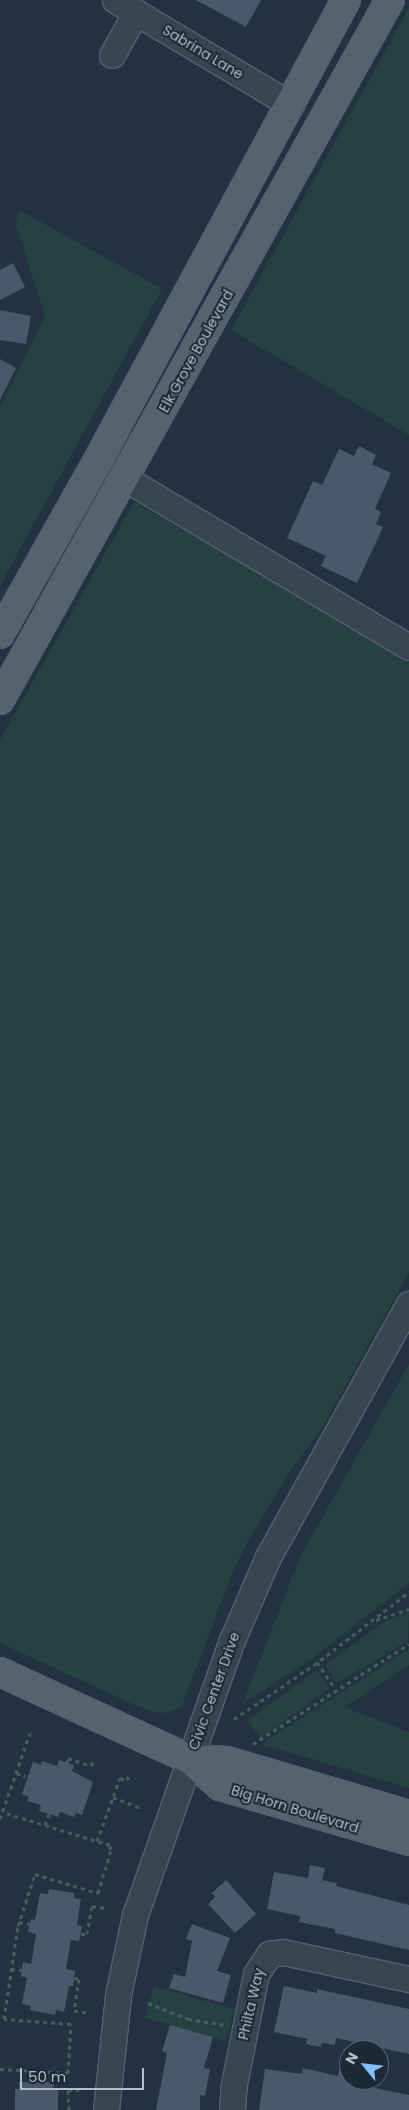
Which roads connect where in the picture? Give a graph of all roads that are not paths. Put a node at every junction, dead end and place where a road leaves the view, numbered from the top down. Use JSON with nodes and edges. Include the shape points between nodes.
{"nodes":[{"id":1,"x":346,"y":0,"type":"edge"},
{"id":2,"x":370,"y":0,"type":"edge"},
{"id":3,"x":390,"y":0,"type":"edge"},
{"id":4,"x":126,"y":6,"type":"edge"},
{"id":5,"x":112,"y":55,"type":"dead end"},
{"id":6,"x":352,"y":70,"type":"junction"},
{"id":7,"x":291,"y":105,"type":"junction"},
{"id":8,"x":126,"y":479,"type":"junction"},
{"id":9,"x":43,"y":559,"type":"junction"},
{"id":10,"x":0,"y":634,"type":"edge"},
{"id":11,"x":409,"y":647,"type":"edge"},
{"id":12,"x":0,"y":662,"type":"edge"},
{"id":13,"x":0,"y":700,"type":"edge"},
{"id":14,"x":409,"y":1304,"type":"edge"},
{"id":15,"x":0,"y":1672,"type":"edge"},
{"id":16,"x":189,"y":1760,"type":"junction"},
{"id":17,"x":409,"y":1815,"type":"edge"},
{"id":18,"x":409,"y":1841,"type":"edge"},
{"id":19,"x":409,"y":1979,"type":"edge"},
{"id":20,"x":106,"y":2110,"type":"edge"},
{"id":21,"x":232,"y":2110,"type":"edge"}],
"edges":[{"from":1,"to":7,"type":"main road"},
{"from":2,"to":6,"type":"main road","via":[[350,41]]},
{"from":3,"to":6,"type":"main road","name":"Elk Grove Boulevard"},
{"from":4,"to":5,"type":"street"},
{"from":4,"to":7,"type":"street","name":"Sabrina Lane"},
{"from":6,"to":8,"type":"main road","name":"Elk Grove Boulevard"},
{"from":7,"to":9,"type":"main road"},
{"from":8,"to":11,"type":"street"},
{"from":8,"to":13,"type":"main road","name":"Elk Grove Boulevard"},
{"from":9,"to":10,"type":"main road"},
{"from":9,"to":12,"type":"main road","via":[[37,597]]},
{"from":14,"to":16,"type":"street","name":"Civic Center Drive","via":[[268,1557],[232,1640]]},
{"from":15,"to":16,"type":"main road","name":"Big Horn Boulevard"},
{"from":16,"to":17,"type":"main road","name":"Big Horn Boulevard","via":[[227,1761]]},
{"from":16,"to":18,"type":"main road","name":"Big Horn Boulevard","via":[[220,1786]]},
{"from":16,"to":20,"type":"street","name":"Civic Center Drive","via":[[136,1915],[124,1963],[112,2032]]},
{"from":19,"to":21,"type":"street","name":"Philta Way","via":[[283,1952],[269,1954],[254,1979]]}]}
